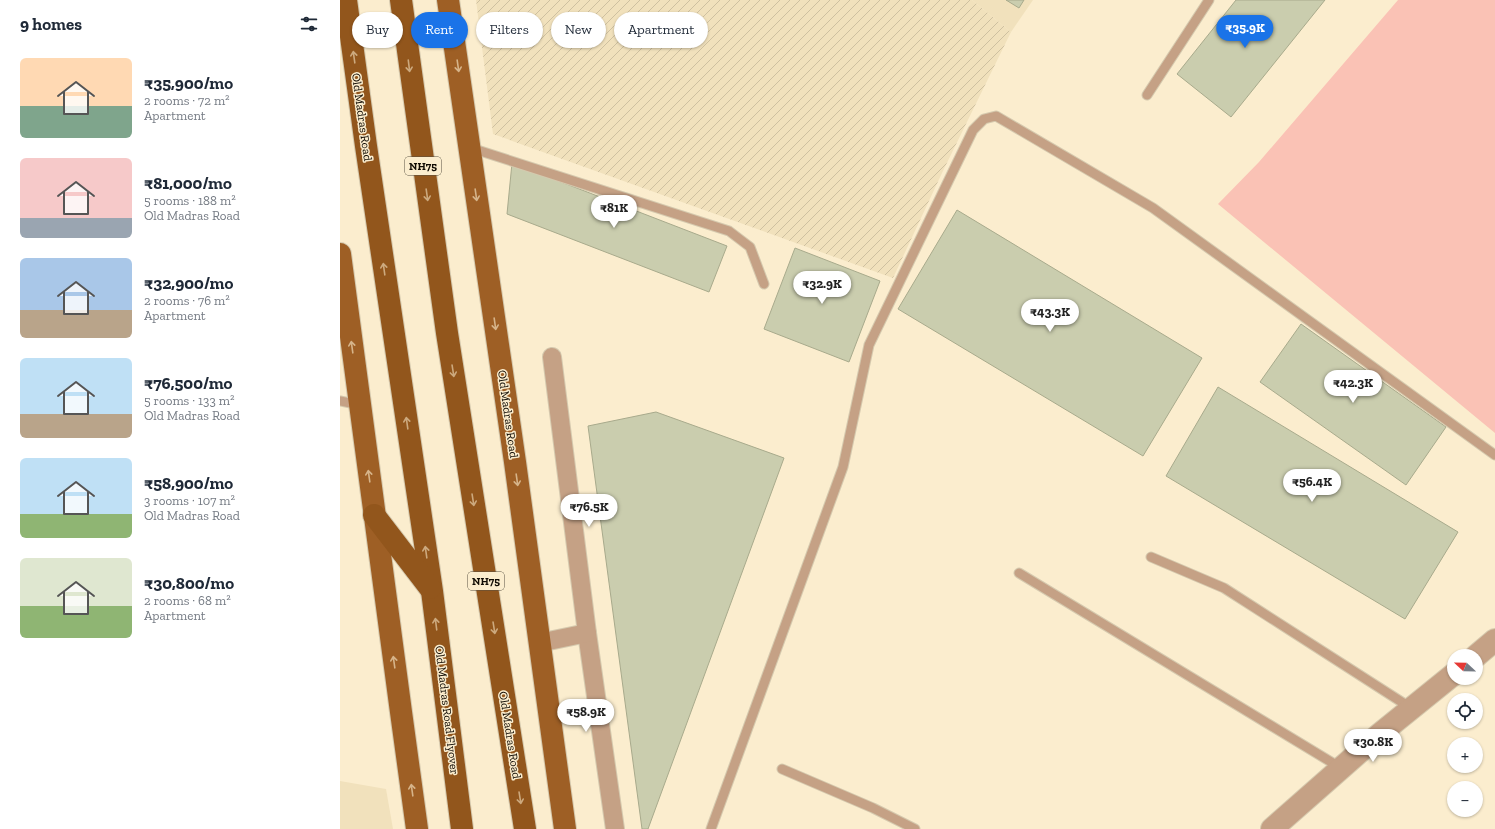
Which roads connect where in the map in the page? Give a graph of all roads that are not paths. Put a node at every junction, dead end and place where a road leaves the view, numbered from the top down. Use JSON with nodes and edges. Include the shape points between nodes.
{"nodes":[{"id":1,"x":346,"y":0,"type":"edge"},
{"id":2,"x":400,"y":0,"type":"edge"},
{"id":3,"x":448,"y":0,"type":"edge"},
{"id":4,"x":1209,"y":0,"type":"edge"},
{"id":5,"x":1147,"y":95,"type":"dead end"},
{"id":6,"x":469,"y":148,"type":"junction"},
{"id":7,"x":340,"y":254,"type":"edge"},
{"id":8,"x":764,"y":284,"type":"dead end"},
{"id":9,"x":552,"y":357,"type":"dead end"},
{"id":10,"x":350,"y":403,"type":"edge"},
{"id":11,"x":1495,"y":455,"type":"edge"},
{"id":12,"x":374,"y":515,"type":"junction"},
{"id":13,"x":1151,"y":557,"type":"dead end"},
{"id":14,"x":1019,"y":573,"type":"dead end"},
{"id":15,"x":432,"y":591,"type":"junction"},
{"id":16,"x":587,"y":633,"type":"junction"},
{"id":17,"x":1495,"y":640,"type":"edge"},
{"id":18,"x":540,"y":643,"type":"junction"},
{"id":19,"x":1483,"y":650,"type":"edge"},
{"id":20,"x":1447,"y":680,"type":"edge"},
{"id":21,"x":1411,"y":708,"type":"junction"},
{"id":22,"x":1341,"y":768,"type":"junction"},
{"id":23,"x":782,"y":769,"type":"dead end"},
{"id":24,"x":417,"y":829,"type":"edge"},
{"id":25,"x":462,"y":829,"type":"edge"},
{"id":26,"x":525,"y":829,"type":"edge"},
{"id":27,"x":565,"y":829,"type":"edge"},
{"id":28,"x":615,"y":829,"type":"edge"},
{"id":29,"x":711,"y":829,"type":"edge"},
{"id":30,"x":916,"y":829,"type":"edge"},
{"id":31,"x":1272,"y":829,"type":"edge"}],
"edges":[{"from":15,"to":1,"type":"highway","name":"Old Madras Road","one_way":true},
{"from":2,"to":26,"type":"highway","name":"Old Madras Road","number":"NH75","one_way":true,"via":[[447,333]]},
{"from":3,"to":6,"type":"main road","name":"Old Madras Road","one_way":true},
{"from":4,"to":5,"type":"lane"},
{"from":6,"to":8,"type":"lane","via":[[729,231],[750,247]]},
{"from":6,"to":18,"type":"main road","name":"Old Madras Road","one_way":true},
{"from":10,"to":7,"type":"main road","one_way":true},
{"from":9,"to":16,"type":"street"},
{"from":12,"to":10,"type":"main road","one_way":true},
{"from":11,"to":29,"type":"lane","via":[[1153,208],[996,116],[984,118],[973,130],[869,346],[844,467]]},
{"from":12,"to":15,"type":"highway"},
{"from":24,"to":12,"type":"main road","one_way":true},
{"from":13,"to":21,"type":"lane","via":[[1224,588]]},
{"from":14,"to":22,"type":"lane"},
{"from":25,"to":15,"type":"highway","name":"Old Madras Road Flyover","one_way":true},
{"from":16,"to":18,"type":"street"},
{"from":16,"to":28,"type":"street"},
{"from":17,"to":19,"type":"street"},
{"from":18,"to":27,"type":"main road","name":"Old Madras Road"},
{"from":20,"to":21,"type":"street"},
{"from":21,"to":22,"type":"street"},
{"from":22,"to":31,"type":"street"},
{"from":23,"to":30,"type":"lane"}]}
